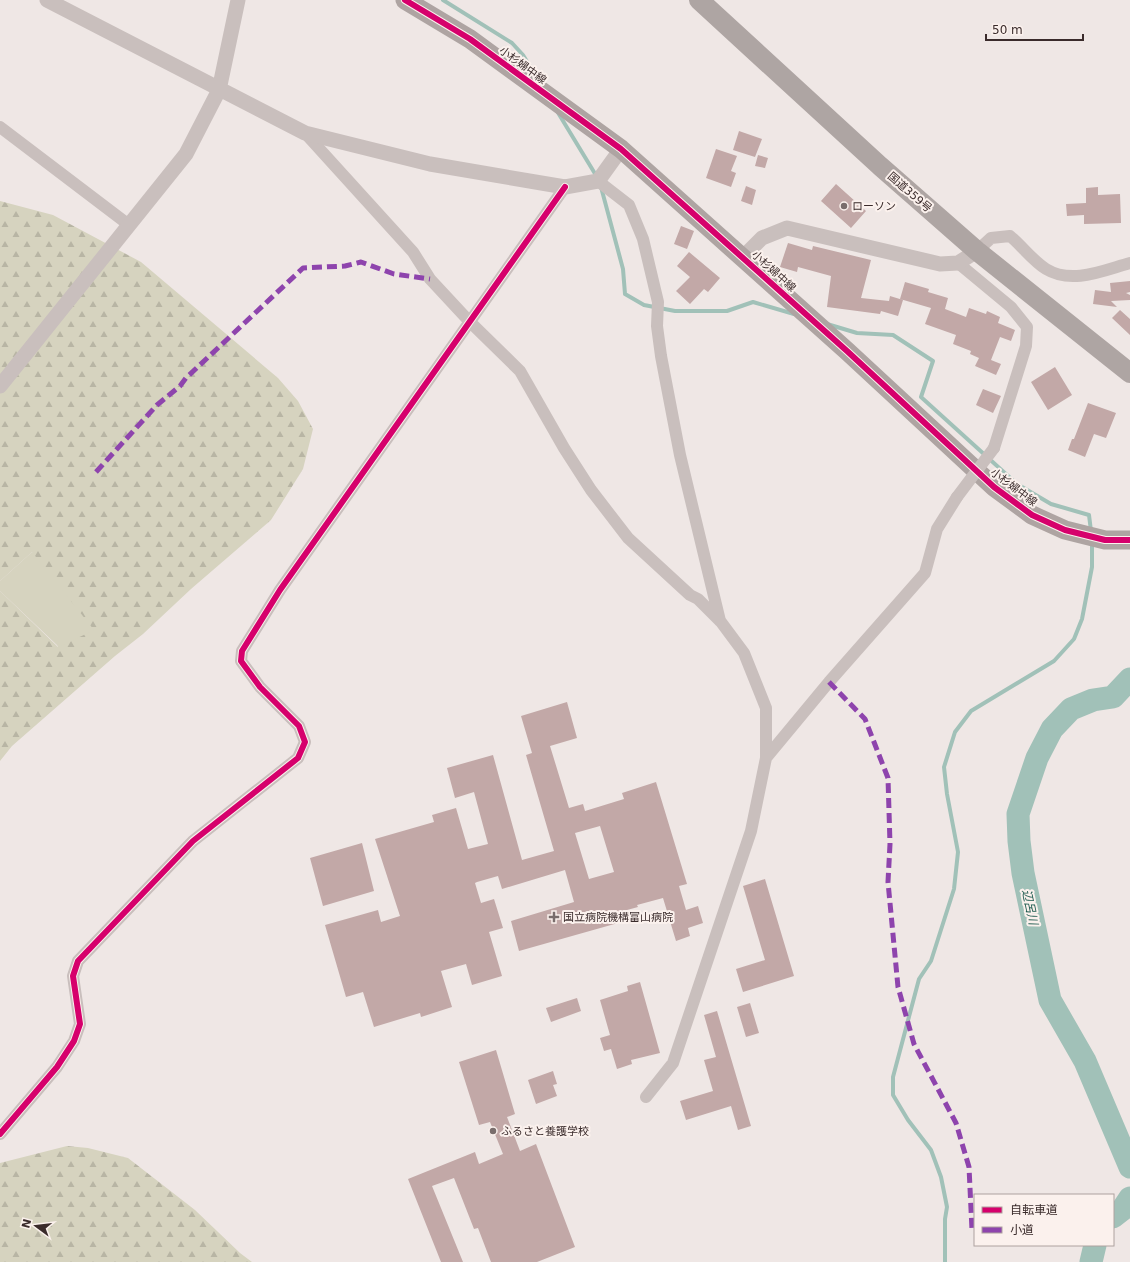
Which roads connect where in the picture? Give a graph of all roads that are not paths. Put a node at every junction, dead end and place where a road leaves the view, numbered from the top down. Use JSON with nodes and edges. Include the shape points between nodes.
{"nodes":[{"id":1,"x":47,"y":0,"type":"edge"},
{"id":2,"x":238,"y":0,"type":"edge"},
{"id":3,"x":405,"y":0,"type":"edge"},
{"id":4,"x":700,"y":0,"type":"edge"},
{"id":5,"x":219,"y":90,"type":"junction"},
{"id":6,"x":0,"y":127,"type":"edge"},
{"id":7,"x":305,"y":133,"type":"junction"},
{"id":8,"x":621,"y":149,"type":"junction"},
{"id":9,"x":598,"y":181,"type":"junction"},
{"id":10,"x":565,"y":187,"type":"junction"},
{"id":11,"x":129,"y":225,"type":"junction"},
{"id":12,"x":977,"y":251,"type":"junction"},
{"id":13,"x":743,"y":257,"type":"junction"},
{"id":14,"x":1130,"y":262,"type":"edge"},
{"id":15,"x":958,"y":263,"type":"junction"},
{"id":16,"x":469,"y":321,"type":"junction"},
{"id":17,"x":1130,"y":373,"type":"edge"},
{"id":18,"x":0,"y":386,"type":"edge"},
{"id":19,"x":1130,"y":540,"type":"edge"},
{"id":20,"x":721,"y":622,"type":"junction"},
{"id":21,"x":766,"y":758,"type":"junction"},
{"id":22,"x":646,"y":1097,"type":"dead end"},
{"id":23,"x":0,"y":1134,"type":"edge"}],
"edges":[{"from":1,"to":5,"type":"street"},
{"from":2,"to":5,"type":"street"},
{"from":3,"to":8,"type":"main road","name":"小杉婦中線","via":[[470,39]]},
{"from":4,"to":12,"type":"highway","name":"国道359号","via":[[880,166]]},
{"from":5,"to":7,"type":"street"},
{"from":5,"to":11,"type":"street","via":[[186,154]]},
{"from":6,"to":11,"type":"street"},
{"from":7,"to":10,"type":"street","via":[[430,164]]},
{"from":7,"to":16,"type":"street","via":[[413,252],[430,279]]},
{"from":8,"to":9,"type":"street"},
{"from":8,"to":13,"type":"main road","name":"小杉婦中線"},
{"from":9,"to":10,"type":"street"},
{"from":9,"to":20,"type":"street","via":[[629,205],[643,239],[658,302],[657,326],[661,356],[680,455]]},
{"from":10,"to":16,"type":"street"},
{"from":11,"to":18,"type":"street"},
{"from":12,"to":14,"type":"street","via":[[991,238],[1010,236],[1047,270],[1065,277],[1085,276]]},
{"from":12,"to":15,"type":"street"},
{"from":12,"to":17,"type":"highway","name":"国道359号"},
{"from":13,"to":15,"type":"street","via":[[762,238],[787,228],[940,264]]},
{"from":13,"to":19,"type":"main road","name":"小杉婦中線","via":[[994,487],[1032,515],[1065,530],[1105,540]]},
{"from":15,"to":21,"type":"street","bridge":true,"via":[[1011,307],[1027,328],[1026,346],[994,448],[957,497],[937,529],[925,573]]},
{"from":16,"to":20,"type":"street","via":[[520,371],[591,490],[628,538]]},
{"from":16,"to":23,"type":"street","via":[[280,590],[242,651],[241,661],[260,687],[299,726],[305,742],[298,758],[193,841],[78,961],[73,976],[80,1024],[74,1041],[57,1067]]},
{"from":20,"to":21,"type":"street","via":[[744,653],[766,708]]},
{"from":21,"to":22,"type":"street","via":[[751,831],[673,1063]]}]}
